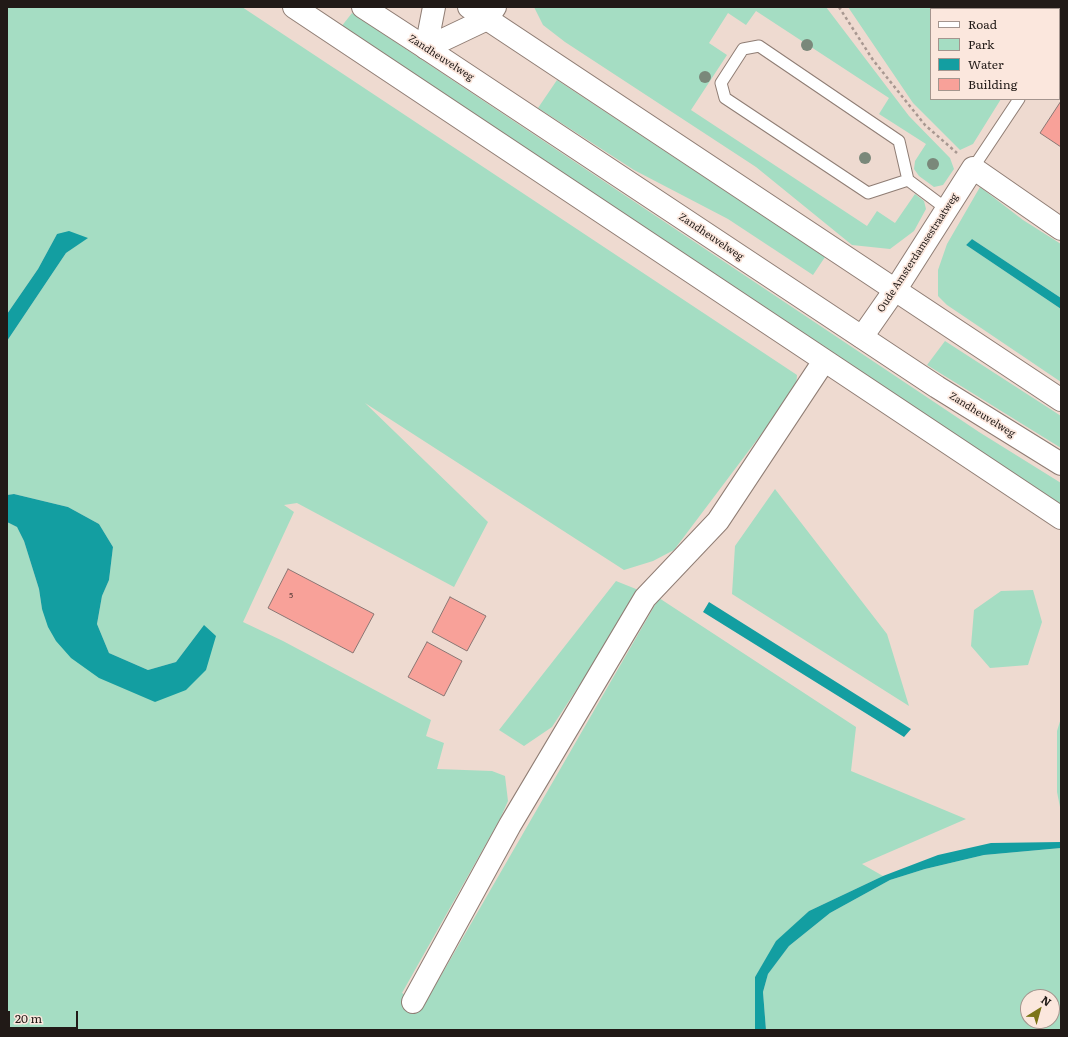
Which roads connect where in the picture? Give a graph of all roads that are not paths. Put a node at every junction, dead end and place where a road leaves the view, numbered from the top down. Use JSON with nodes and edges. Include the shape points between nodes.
{"nodes":[{"id":1,"x":294,"y":7,"type":"edge"},
{"id":2,"x":363,"y":7,"type":"edge"},
{"id":3,"x":434,"y":7,"type":"edge"},
{"id":4,"x":468,"y":7,"type":"edge"},
{"id":5,"x":491,"y":13,"type":"edge"},
{"id":6,"x":426,"y":48,"type":"junction"},
{"id":7,"x":1018,"y":100,"type":"edge"},
{"id":8,"x":973,"y":168,"type":"junction"},
{"id":9,"x":908,"y":180,"type":"junction"},
{"id":10,"x":948,"y":210,"type":"junction"},
{"id":11,"x":1061,"y":229,"type":"edge"},
{"id":12,"x":895,"y":290,"type":"junction"},
{"id":13,"x":862,"y":337,"type":"junction"},
{"id":14,"x":824,"y":361,"type":"junction"},
{"id":15,"x":1061,"y":400,"type":"edge"},
{"id":16,"x":1061,"y":464,"type":"edge"},
{"id":17,"x":1061,"y":518,"type":"edge"},
{"id":18,"x":413,"y":1002,"type":"dead end"}],
"edges":[{"from":1,"to":14,"type":"main road"},
{"from":2,"to":6,"type":"main road","name":"Zandheuvelweg"},
{"from":3,"to":6,"type":"main road"},
{"from":4,"to":5,"type":"main road"},
{"from":5,"to":6,"type":"main road"},
{"from":5,"to":12,"type":"main road"},
{"from":6,"to":13,"type":"main road","name":"Zandheuvelweg"},
{"from":7,"to":8,"type":"lane"},
{"from":8,"to":10,"type":"main road","name":"Oude Amsterdamsestraatweg"},
{"from":8,"to":11,"type":"main road"},
{"from":9,"to":9,"type":"lane","via":[[900,141],[759,46],[742,49],[721,83],[725,98],[868,193]]},
{"from":9,"to":10,"type":"lane"},
{"from":10,"to":12,"type":"main road","name":"Oude Amsterdamsestraatweg"},
{"from":12,"to":13,"type":"main road","name":"Oude Amsterdamsestraatweg"},
{"from":12,"to":15,"type":"main road"},
{"from":13,"to":16,"type":"main road","name":"Zandheuvelweg"},
{"from":14,"to":17,"type":"main road"},
{"from":14,"to":18,"type":"main road","via":[[718,521],[644,598],[510,825]]}]}
